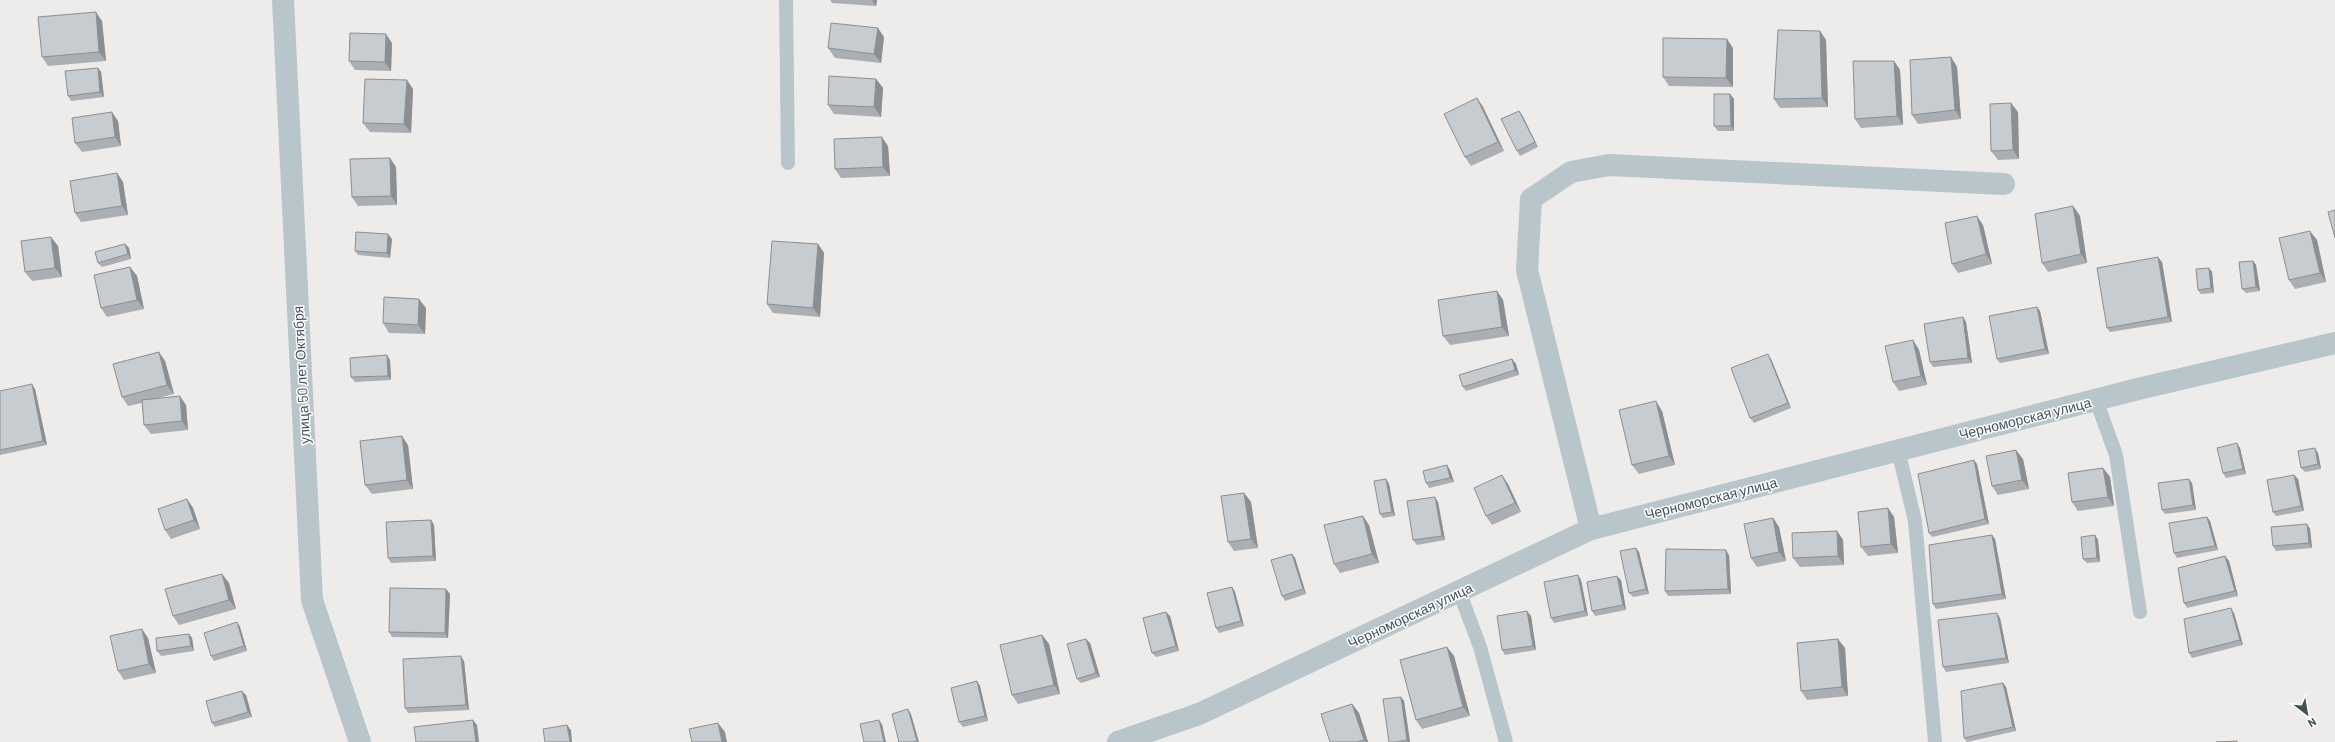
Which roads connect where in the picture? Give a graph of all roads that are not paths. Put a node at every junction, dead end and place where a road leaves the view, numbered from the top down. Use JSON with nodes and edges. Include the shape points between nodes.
{"nodes":[{"id":1,"x":283,"y":0,"type":"edge"},
{"id":2,"x":786,"y":0,"type":"edge"},
{"id":3,"x":788,"y":163,"type":"dead end"},
{"id":4,"x":2004,"y":184,"type":"dead end"},
{"id":5,"x":2335,"y":343,"type":"edge"},
{"id":6,"x":2096,"y":400,"type":"junction"},
{"id":7,"x":1898,"y":450,"type":"junction"},
{"id":8,"x":1591,"y":529,"type":"junction"},
{"id":9,"x":1459,"y":591,"type":"junction"},
{"id":10,"x":2140,"y":612,"type":"dead end"},
{"id":11,"x":360,"y":742,"type":"edge"},
{"id":12,"x":1118,"y":742,"type":"edge"},
{"id":13,"x":1506,"y":742,"type":"edge"},
{"id":14,"x":1935,"y":742,"type":"edge"}],
"edges":[{"from":1,"to":11,"type":"street","name":"улица 50 лет Октября","via":[[312,600]]},
{"from":2,"to":3,"type":"lane"},
{"from":4,"to":8,"type":"street","via":[[1609,165],[1571,172],[1531,199],[1527,270]]},
{"from":5,"to":6,"type":"street","name":"Черноморская улица"},
{"from":6,"to":7,"type":"street","name":"Черноморская улица"},
{"from":6,"to":10,"type":"lane","via":[[2116,455]]},
{"from":7,"to":8,"type":"street","name":"Черноморская улица"},
{"from":7,"to":14,"type":"lane","via":[[1915,521]]},
{"from":8,"to":9,"type":"street","name":"Черноморская улица"},
{"from":9,"to":12,"type":"street","name":"Черноморская улица","via":[[1199,714]]},
{"from":9,"to":13,"type":"lane","via":[[1480,647]]}]}
